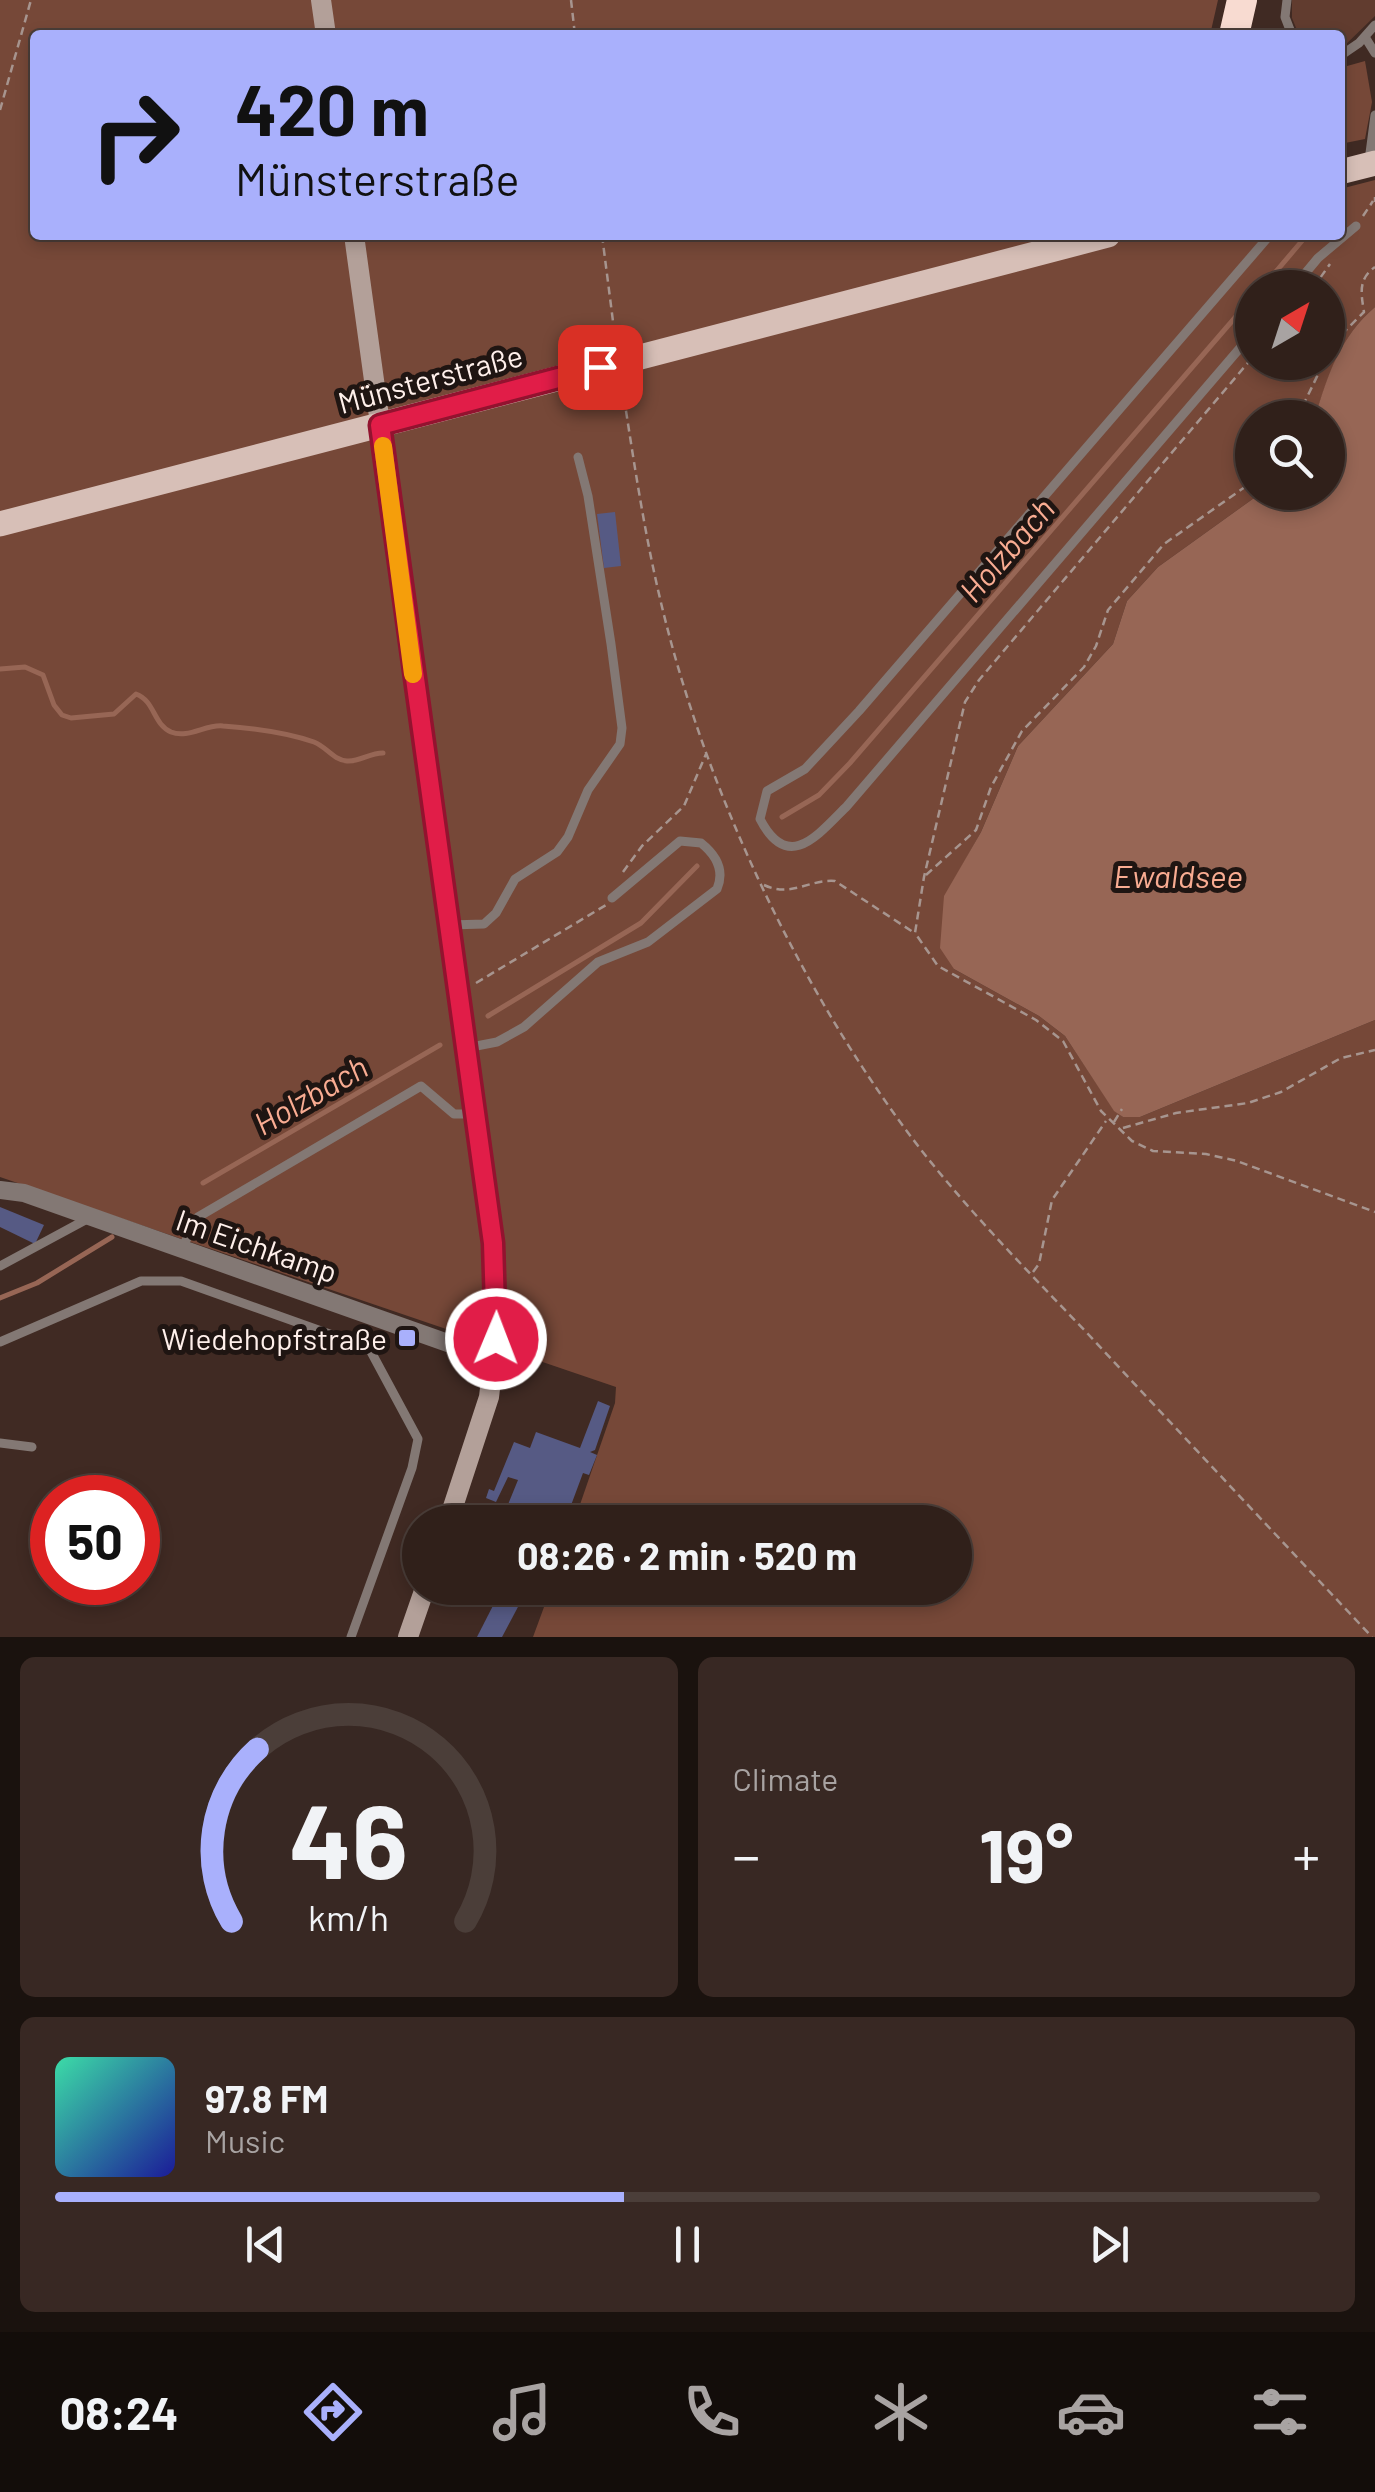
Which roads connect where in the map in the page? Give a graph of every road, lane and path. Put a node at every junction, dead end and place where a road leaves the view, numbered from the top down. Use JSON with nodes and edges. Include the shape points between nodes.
{"nodes":[{"id":1,"x":32,"y":0,"type":"edge"},
{"id":2,"x":322,"y":0,"type":"edge"},
{"id":3,"x":571,"y":0,"type":"edge"},
{"id":4,"x":1242,"y":0,"type":"edge"},
{"id":5,"x":1287,"y":0,"type":"edge"},
{"id":6,"x":1375,"y":25,"type":"edge"},
{"id":7,"x":325,"y":30,"type":"edge"},
{"id":8,"x":575,"y":30,"type":"edge"},
{"id":9,"x":1235,"y":30,"type":"edge"},
{"id":10,"x":1290,"y":30,"type":"edge"},
{"id":11,"x":1365,"y":37,"type":"junction"},
{"id":12,"x":1345,"y":52,"type":"edge"},
{"id":13,"x":1375,"y":52,"type":"edge"},
{"id":14,"x":0,"y":110,"type":"edge"},
{"id":15,"x":1375,"y":116,"type":"edge"},
{"id":16,"x":1374,"y":163,"type":"edge"},
{"id":17,"x":1345,"y":171,"type":"edge"},
{"id":18,"x":1356,"y":226,"type":"dead end"},
{"id":19,"x":1345,"y":235,"type":"edge"},
{"id":20,"x":355,"y":240,"type":"edge"},
{"id":21,"x":603,"y":240,"type":"edge"},
{"id":22,"x":1089,"y":240,"type":"edge"},
{"id":23,"x":1266,"y":240,"type":"edge"},
{"id":24,"x":1339,"y":240,"type":"edge"},
{"id":25,"x":1375,"y":267,"type":"edge"},
{"id":26,"x":1240,"y":270,"type":"edge"},
{"id":27,"x":1308,"y":270,"type":"edge"},
{"id":28,"x":1235,"y":276,"type":"edge"},
{"id":29,"x":1345,"y":330,"type":"edge"},
{"id":30,"x":1235,"y":354,"type":"edge"},
{"id":31,"x":1235,"y":378,"type":"edge"},
{"id":32,"x":380,"y":425,"type":"junction"},
{"id":33,"x":578,"y":457,"type":"dead end"},
{"id":34,"x":1235,"y":494,"type":"edge"},
{"id":35,"x":0,"y":524,"type":"edge"},
{"id":36,"x":706,"y":753,"type":"junction"},
{"id":37,"x":924,"y":877,"type":"junction"},
{"id":38,"x":763,"y":884,"type":"junction"},
{"id":39,"x":612,"y":898,"type":"junction"},
{"id":40,"x":447,"y":924,"type":"junction"},
{"id":41,"x":914,"y":933,"type":"junction"},
{"id":42,"x":456,"y":993,"type":"junction"},
{"id":43,"x":464,"y":1048,"type":"junction"},
{"id":44,"x":1375,"y":1050,"type":"edge"},
{"id":45,"x":1122,"y":1109,"type":"dead end"},
{"id":46,"x":474,"y":1114,"type":"junction"},
{"id":47,"x":1107,"y":1120,"type":"junction"},
{"id":48,"x":1113,"y":1124,"type":"junction"},
{"id":49,"x":1122,"y":1129,"type":"junction"},
{"id":50,"x":0,"y":1190,"type":"edge"},
{"id":51,"x":1375,"y":1212,"type":"edge"},
{"id":52,"x":91,"y":1217,"type":"junction"},
{"id":53,"x":182,"y":1248,"type":"junction"},
{"id":54,"x":0,"y":1266,"type":"edge"},
{"id":55,"x":1032,"y":1274,"type":"junction"},
{"id":56,"x":0,"y":1342,"type":"edge"},
{"id":57,"x":493,"y":1359,"type":"junction"},
{"id":58,"x":0,"y":1443,"type":"edge"},
{"id":59,"x":32,"y":1448,"type":"dead end"},
{"id":60,"x":454,"y":1505,"type":"edge"},
{"id":61,"x":419,"y":1605,"type":"edge"},
{"id":62,"x":351,"y":1637,"type":"edge"},
{"id":63,"x":408,"y":1637,"type":"edge"},
{"id":64,"x":1372,"y":1637,"type":"edge"}],
"edges":[{"from":1,"to":14,"type":"path"},
{"from":2,"to":7,"type":"main road"},
{"from":3,"to":8,"type":"path"},
{"from":4,"to":9,"type":"highway"},
{"from":5,"to":10,"type":"lane"},
{"from":6,"to":11,"type":"lane"},
{"from":11,"to":12,"type":"lane"},
{"from":11,"to":13,"type":"lane"},
{"from":15,"to":16,"type":"lane"},
{"from":16,"to":17,"type":"main road"},
{"from":18,"to":19,"type":"lane"},
{"from":20,"to":32,"type":"main road"},
{"from":21,"to":36,"type":"path","bridge":true,"via":[[656,579]]},
{"from":22,"to":32,"type":"main road","name":"Münsterstraße"},
{"from":23,"to":26,"type":"lane"},
{"from":24,"to":27,"type":"lane"},
{"from":25,"to":29,"type":"path","via":[[1361,286],[1364,312]]},
{"from":28,"to":30,"type":"lane","via":[[859,711],[806,769],[767,792],[760,818],[776,844],[802,844],[847,806]]},
{"from":31,"to":37,"type":"path","via":[[978,680],[958,724]]},
{"from":32,"to":35,"type":"main road","name":"Münsterstraße"},
{"from":32,"to":40,"type":"main road"},
{"from":33,"to":40,"type":"lane","via":[[611,644],[620,744],[557,852],[515,879],[484,924]]},
{"from":34,"to":37,"type":"path","via":[[1164,544],[1108,610],[1084,667],[1022,731],[976,830]]},
{"from":36,"to":38,"type":"path"},
{"from":36,"to":39,"type":"path","via":[[684,806],[630,860]]},
{"from":37,"to":41,"type":"path"},
{"from":38,"to":41,"type":"path","via":[[778,891],[835,881]]},
{"from":38,"to":55,"type":"path","via":[[858,1061],[899,1120]]},
{"from":39,"to":42,"type":"path","via":[[596,914]]},
{"from":39,"to":43,"type":"lane","via":[[680,841],[702,843],[718,863],[718,889],[662,933],[598,962],[524,1028],[498,1042]]},
{"from":40,"to":42,"type":"main road"},
{"from":41,"to":47,"type":"path","via":[[938,966],[1063,1040]]},
{"from":42,"to":43,"type":"main road"},
{"from":43,"to":46,"type":"main road"},
{"from":44,"to":49,"type":"path","via":[[1341,1058],[1248,1103]]},
{"from":45,"to":48,"type":"path"},
{"from":46,"to":53,"type":"lane","via":[[454,1114],[421,1086],[198,1217]]},
{"from":46,"to":57,"type":"main road","via":[[493,1243]]},
{"from":47,"to":48,"type":"path"},
{"from":47,"to":55,"type":"path","via":[[1052,1200]]},
{"from":48,"to":49,"type":"path"},
{"from":49,"to":51,"type":"path","via":[[1153,1151],[1237,1161]]},
{"from":50,"to":52,"type":"street","name":"Im Eichkamp"},
{"from":52,"to":53,"type":"street","name":"Im Eichkamp"},
{"from":52,"to":54,"type":"lane"},
{"from":53,"to":57,"type":"street","name":"Im Eichkamp"},
{"from":55,"to":64,"type":"path"},
{"from":56,"to":62,"type":"lane","via":[[156,1279],[181,1281],[369,1348],[418,1439]]},
{"from":57,"to":60,"type":"main road","via":[[489,1397]]},
{"from":58,"to":59,"type":"lane"},
{"from":61,"to":63,"type":"main road"}]}
